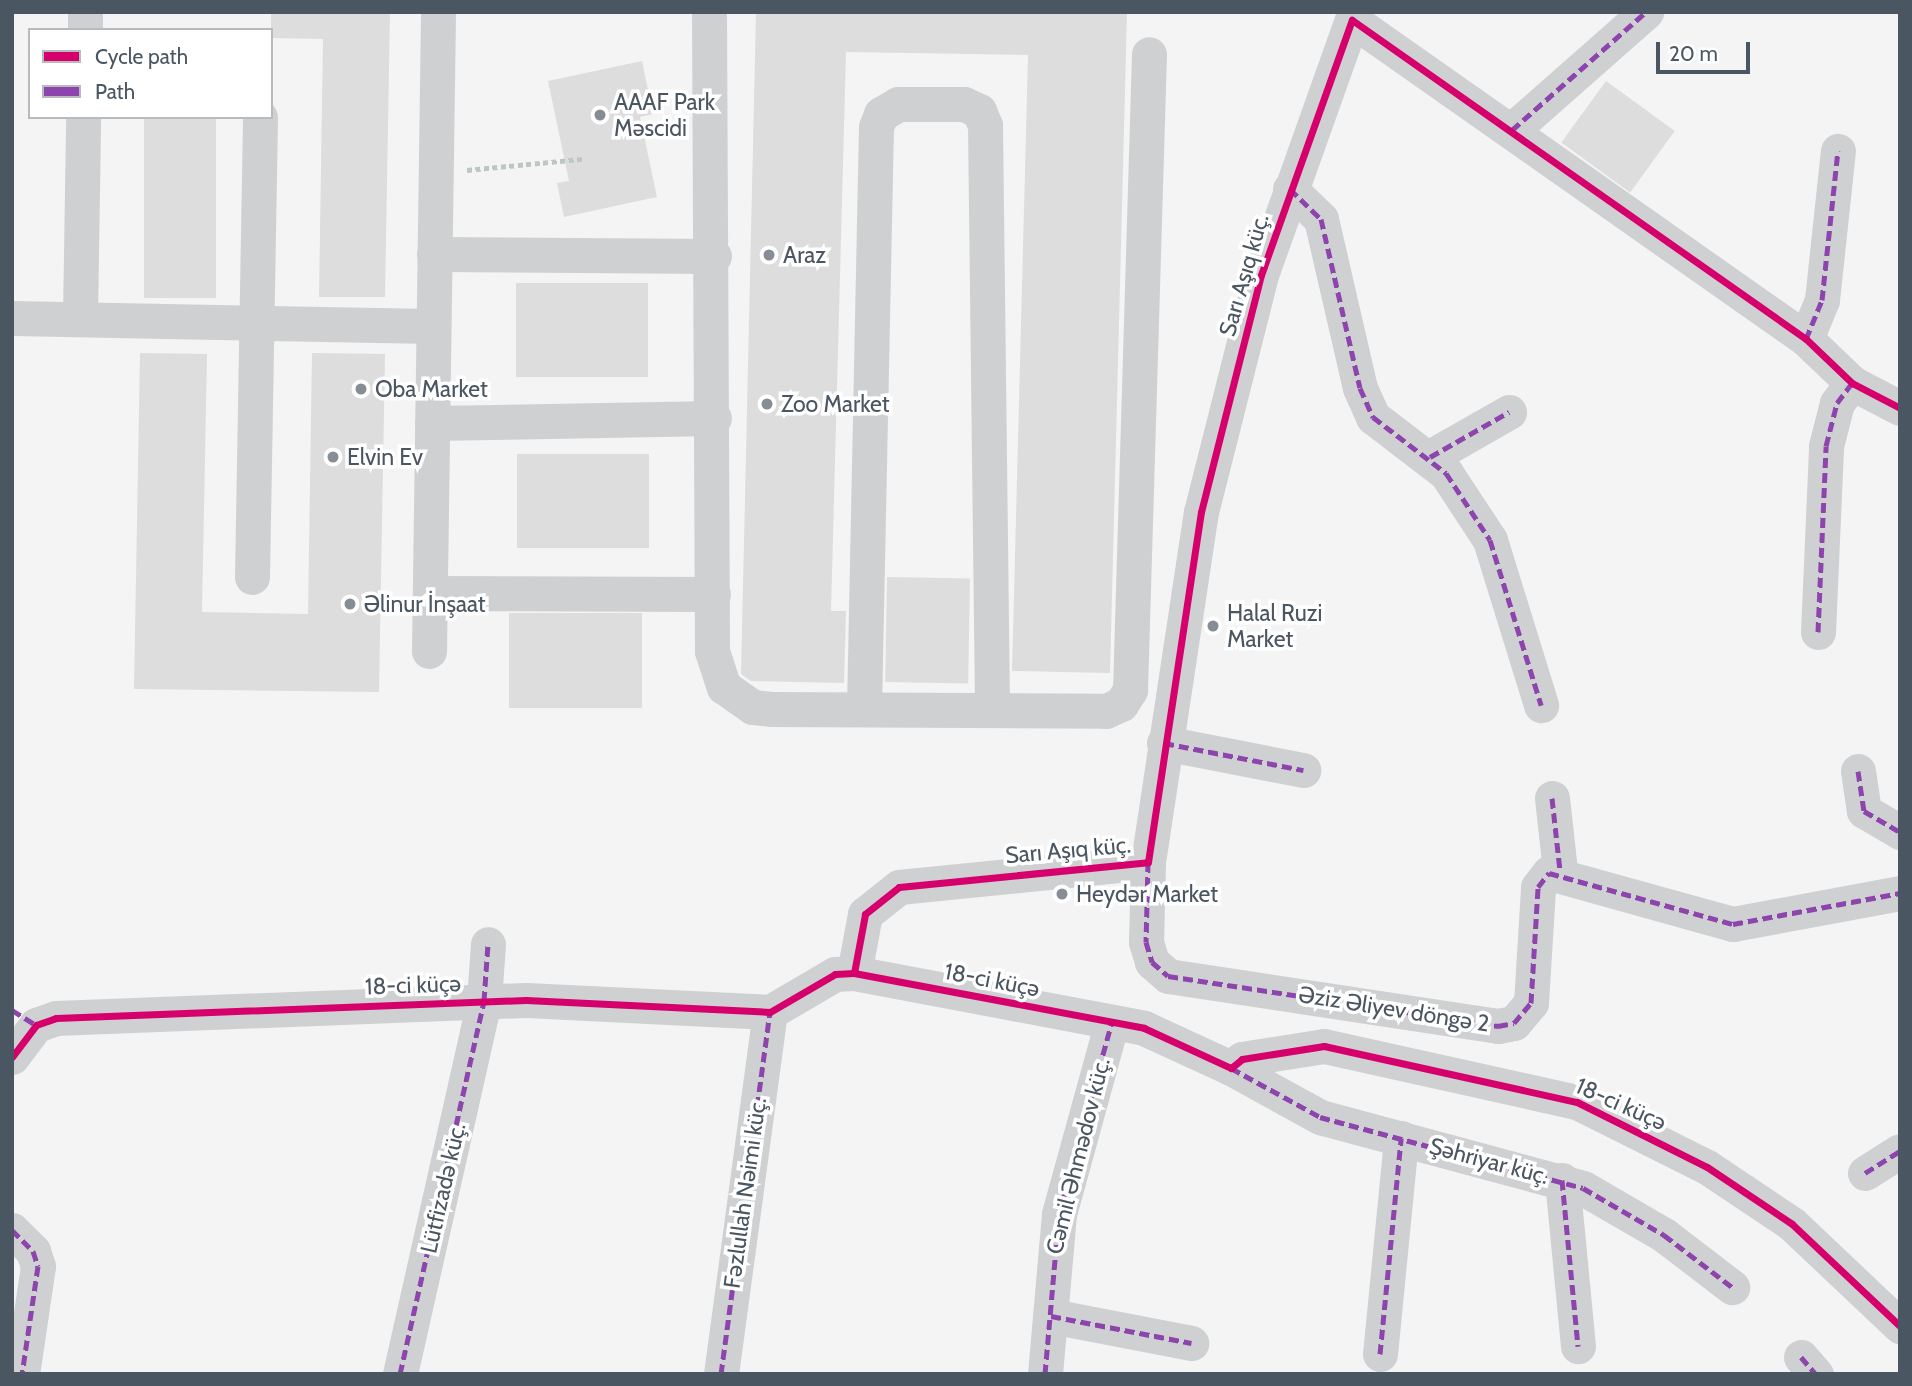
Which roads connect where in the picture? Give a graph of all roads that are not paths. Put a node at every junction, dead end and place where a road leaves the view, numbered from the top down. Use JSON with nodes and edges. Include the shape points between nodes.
{"nodes":[{"id":1,"x":438,"y":12,"type":"edge"},
{"id":2,"x":709,"y":12,"type":"edge"},
{"id":3,"x":1646,"y":12,"type":"edge"},
{"id":4,"x":1346,"y":16,"type":"edge"},
{"id":5,"x":1149,"y":54,"type":"dead end"},
{"id":6,"x":83,"y":119,"type":"edge"},
{"id":7,"x":260,"y":119,"type":"edge"},
{"id":8,"x":1513,"y":130,"type":"junction"},
{"id":9,"x":1838,"y":151,"type":"dead end"},
{"id":10,"x":1290,"y":189,"type":"junction"},
{"id":11,"x":434,"y":254,"type":"junction"},
{"id":12,"x":713,"y":256,"type":"junction"},
{"id":13,"x":12,"y":318,"type":"edge"},
{"id":14,"x":80,"y":318,"type":"junction"},
{"id":15,"x":256,"y":323,"type":"junction"},
{"id":16,"x":432,"y":326,"type":"junction"},
{"id":17,"x":1806,"y":339,"type":"junction"},
{"id":18,"x":1852,"y":383,"type":"junction"},
{"id":19,"x":1900,"y":408,"type":"edge"},
{"id":20,"x":1509,"y":412,"type":"dead end"},
{"id":21,"x":714,"y":418,"type":"junction"},
{"id":22,"x":432,"y":423,"type":"junction"},
{"id":23,"x":1430,"y":457,"type":"junction"},
{"id":24,"x":252,"y":577,"type":"dead end"},
{"id":25,"x":430,"y":593,"type":"junction"},
{"id":26,"x":713,"y":594,"type":"junction"},
{"id":27,"x":1818,"y":632,"type":"dead end"},
{"id":28,"x":429,"y":651,"type":"dead end"},
{"id":29,"x":1541,"y":705,"type":"dead end"},
{"id":30,"x":992,"y":707,"type":"junction"},
{"id":31,"x":864,"y":708,"type":"junction"},
{"id":32,"x":1164,"y":743,"type":"junction"},
{"id":33,"x":1303,"y":770,"type":"dead end"},
{"id":34,"x":1858,"y":771,"type":"dead end"},
{"id":35,"x":1552,"y":798,"type":"dead end"},
{"id":36,"x":1900,"y":832,"type":"edge"},
{"id":37,"x":1148,"y":862,"type":"junction"},
{"id":38,"x":1560,"y":871,"type":"junction"},
{"id":39,"x":1900,"y":892,"type":"edge"},
{"id":40,"x":488,"y":944,"type":"dead end"},
{"id":41,"x":854,"y":973,"type":"junction"},
{"id":42,"x":484,"y":1001,"type":"junction"},
{"id":43,"x":770,"y":1012,"type":"junction"},
{"id":44,"x":24,"y":1018,"type":"edge"},
{"id":45,"x":1112,"y":1022,"type":"junction"},
{"id":46,"x":12,"y":1057,"type":"edge"},
{"id":47,"x":1231,"y":1068,"type":"junction"},
{"id":48,"x":1401,"y":1138,"type":"junction"},
{"id":49,"x":1900,"y":1152,"type":"edge"},
{"id":50,"x":1865,"y":1173,"type":"dead end"},
{"id":51,"x":1562,"y":1180,"type":"junction"},
{"id":52,"x":12,"y":1230,"type":"edge"},
{"id":53,"x":1732,"y":1287,"type":"dead end"},
{"id":54,"x":1051,"y":1316,"type":"junction"},
{"id":55,"x":1900,"y":1326,"type":"edge"},
{"id":56,"x":1191,"y":1343,"type":"dead end"},
{"id":57,"x":1577,"y":1346,"type":"dead end"},
{"id":58,"x":1380,"y":1354,"type":"dead end"},
{"id":59,"x":22,"y":1374,"type":"edge"},
{"id":60,"x":400,"y":1374,"type":"edge"},
{"id":61,"x":721,"y":1374,"type":"edge"},
{"id":62,"x":1045,"y":1374,"type":"edge"}],
"edges":[{"from":1,"to":11,"type":"street"},
{"from":2,"to":12,"type":"street"},
{"from":3,"to":8,"type":"street"},
{"from":4,"to":8,"type":"street","name":"Sarı Aşıq küç."},
{"from":4,"to":10,"type":"street","name":"Sarı Aşıq küç."},
{"from":5,"to":30,"type":"street","via":[[1135,671],[1121,704],[1106,711]]},
{"from":6,"to":14,"type":"street"},
{"from":7,"to":15,"type":"street"},
{"from":8,"to":17,"type":"street","name":"Sarı Aşıq küç."},
{"from":9,"to":17,"type":"street","via":[[1822,300]]},
{"from":10,"to":23,"type":"street","via":[[1321,219],[1373,417]]},
{"from":10,"to":32,"type":"street","name":"Sarı Aşıq küç.","via":[[1261,275],[1201,513]]},
{"from":11,"to":12,"type":"street"},
{"from":11,"to":16,"type":"street"},
{"from":12,"to":21,"type":"street"},
{"from":13,"to":14,"type":"street"},
{"from":14,"to":15,"type":"street"},
{"from":15,"to":16,"type":"street"},
{"from":15,"to":24,"type":"street"},
{"from":16,"to":22,"type":"street"},
{"from":17,"to":18,"type":"street","name":"Sarı Aşıq küç."},
{"from":18,"to":19,"type":"street","name":"Sarı Aşıq küç."},
{"from":18,"to":27,"type":"street","via":[[1837,402],[1826,446]]},
{"from":20,"to":23,"type":"street"},
{"from":21,"to":22,"type":"street"},
{"from":21,"to":26,"type":"street"},
{"from":22,"to":25,"type":"street"},
{"from":23,"to":29,"type":"street","via":[[1472,506],[1490,540]]},
{"from":25,"to":26,"type":"street"},
{"from":25,"to":28,"type":"street"},
{"from":26,"to":31,"type":"street","via":[[716,673],[736,699],[771,709]]},
{"from":30,"to":31,"type":"street"},
{"from":30,"to":31,"type":"street","via":[[985,125],[979,111],[964,104],[911,104],[881,114],[876,127]]},
{"from":32,"to":33,"type":"street"},
{"from":32,"to":37,"type":"street","name":"Sarı Aşıq küç."},
{"from":34,"to":36,"type":"street","via":[[1864,811]]},
{"from":35,"to":38,"type":"street"},
{"from":37,"to":38,"type":"street","name":"Əziz Əliyev döngə 2","via":[[1146,942],[1153,962],[1168,976],[1498,1026],[1514,1023],[1531,1003],[1538,887],[1549,873]]},
{"from":37,"to":41,"type":"street","name":"Sarı Aşıq küç.","via":[[899,887],[865,914]]},
{"from":38,"to":39,"type":"street","via":[[1733,924]]},
{"from":40,"to":42,"type":"street","name":"Lütfizadə küç."},
{"from":41,"to":43,"type":"street","name":"18-ci küçə","via":[[835,974]]},
{"from":41,"to":45,"type":"street","name":"18-ci küçə"},
{"from":42,"to":43,"type":"street","name":"18-ci küçə"},
{"from":42,"to":44,"type":"street","name":"18-ci küçə"},
{"from":42,"to":60,"type":"street","name":"Lütfizadə küç."},
{"from":43,"to":61,"type":"street","name":"Fəzlullah Nəimi küç."},
{"from":44,"to":46,"type":"street","name":"18-ci küçə"},
{"from":45,"to":47,"type":"street","name":"18-ci küçə","via":[[1144,1028]]},
{"from":45,"to":54,"type":"street","name":"Cəmil Əhmədov küç.","via":[[1059,1214]]},
{"from":47,"to":48,"type":"street","name":"Şəhriyar küç.","via":[[1320,1117]]},
{"from":47,"to":55,"type":"street","name":"18-ci küçə","via":[[1242,1059],[1324,1046],[1577,1102],[1707,1167],[1792,1224]]},
{"from":48,"to":51,"type":"street","name":"Şəhriyar küç."},
{"from":48,"to":58,"type":"street"},
{"from":49,"to":50,"type":"street"},
{"from":51,"to":53,"type":"street","name":"Şəhriyar küç.","via":[[1610,1201]]},
{"from":51,"to":57,"type":"street"},
{"from":52,"to":59,"type":"street","via":[[33,1251],[38,1266]]},
{"from":54,"to":56,"type":"street"},
{"from":54,"to":62,"type":"street","name":"Cəmil Əhmədov küç."}]}
